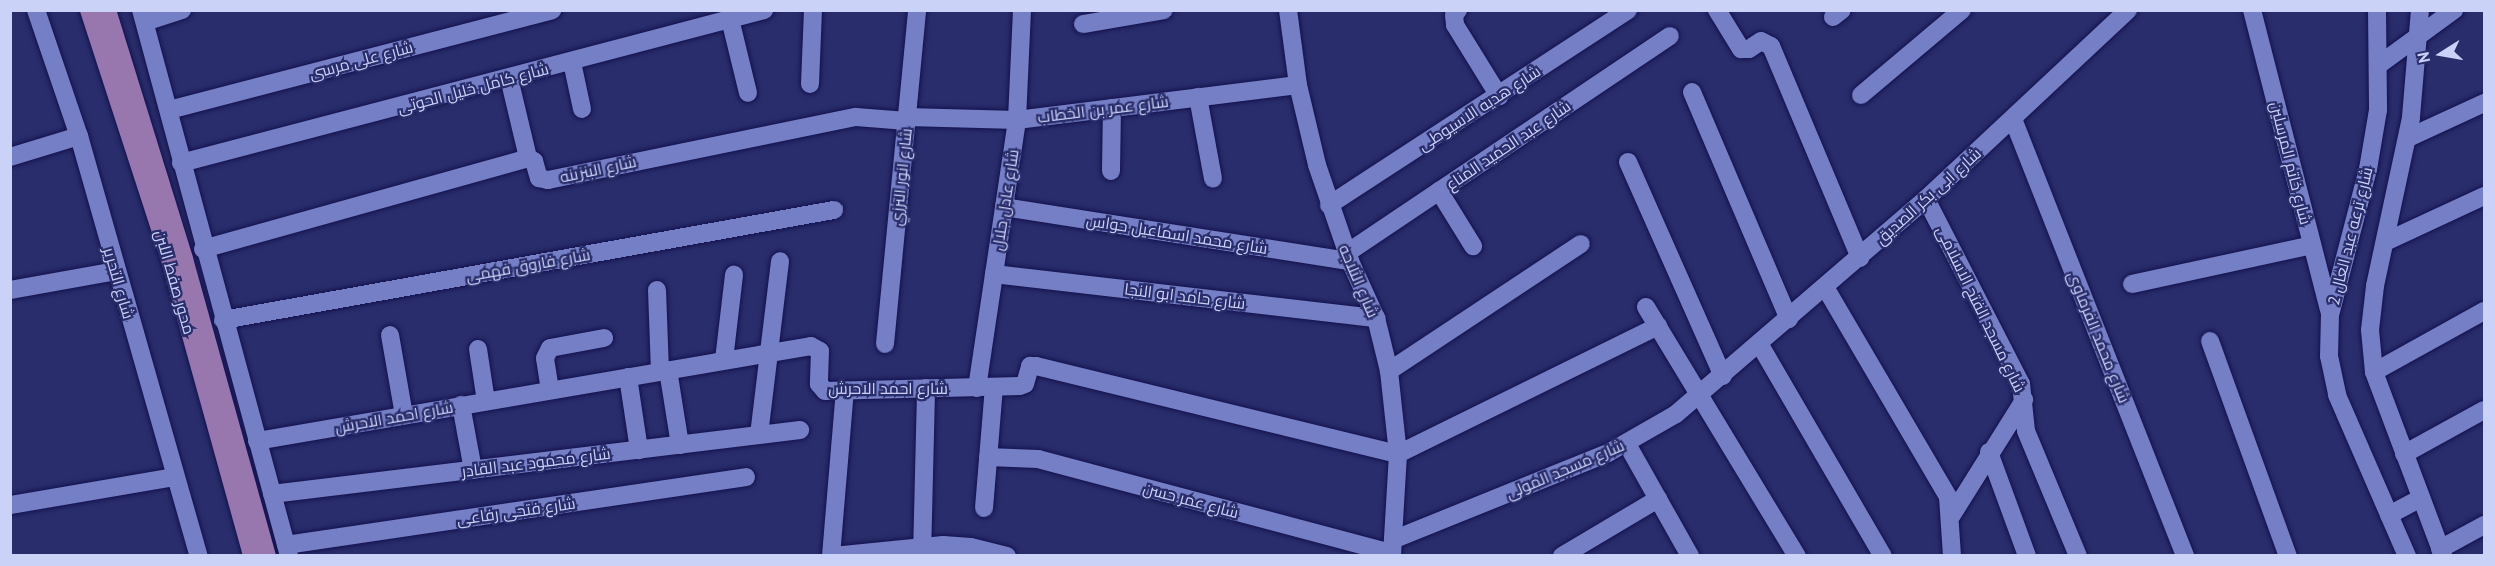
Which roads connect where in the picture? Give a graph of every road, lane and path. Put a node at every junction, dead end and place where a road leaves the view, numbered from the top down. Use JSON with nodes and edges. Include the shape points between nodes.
{"nodes":[{"id":1,"x":36,"y":10,"type":"edge"},
{"id":2,"x":89,"y":10,"type":"edge"},
{"id":3,"x":107,"y":10,"type":"edge"},
{"id":4,"x":182,"y":10,"type":"edge"},
{"id":5,"x":552,"y":10,"type":"edge"},
{"id":6,"x":764,"y":10,"type":"edge"},
{"id":7,"x":813,"y":10,"type":"edge"},
{"id":8,"x":917,"y":10,"type":"edge"},
{"id":9,"x":1022,"y":10,"type":"edge"},
{"id":10,"x":1164,"y":10,"type":"edge"},
{"id":11,"x":1288,"y":10,"type":"edge"},
{"id":12,"x":1458,"y":10,"type":"edge"},
{"id":13,"x":1628,"y":10,"type":"edge"},
{"id":14,"x":1718,"y":10,"type":"edge"},
{"id":15,"x":1962,"y":10,"type":"edge"},
{"id":16,"x":2127,"y":10,"type":"edge"},
{"id":17,"x":2252,"y":10,"type":"edge"},
{"id":18,"x":2376,"y":10,"type":"edge"},
{"id":19,"x":2420,"y":10,"type":"edge"},
{"id":20,"x":2454,"y":10,"type":"edge"},
{"id":21,"x":143,"y":16,"type":"edge"},
{"id":22,"x":730,"y":19,"type":"junction"},
{"id":23,"x":1083,"y":24,"type":"dead end"},
{"id":24,"x":2421,"y":34,"type":"junction"},
{"id":25,"x":1670,"y":36,"type":"dead end"},
{"id":26,"x":572,"y":62,"type":"junction"},
{"id":27,"x":2380,"y":64,"type":"junction"},
{"id":28,"x":509,"y":78,"type":"junction"},
{"id":29,"x":810,"y":84,"type":"dead end"},
{"id":30,"x":1298,"y":85,"type":"junction"},
{"id":31,"x":1692,"y":92,"type":"dead end"},
{"id":32,"x":748,"y":93,"type":"dead end"},
{"id":33,"x":1861,"y":95,"type":"dead end"},
{"id":34,"x":1499,"y":96,"type":"junction"},
{"id":35,"x":1198,"y":97,"type":"junction"},
{"id":36,"x":2484,"y":103,"type":"edge"},
{"id":37,"x":1112,"y":108,"type":"junction"},
{"id":38,"x":169,"y":110,"type":"junction"},
{"id":39,"x":582,"y":110,"type":"dead end"},
{"id":40,"x":907,"y":119,"type":"junction"},
{"id":41,"x":2013,"y":119,"type":"junction"},
{"id":42,"x":1017,"y":120,"type":"junction"},
{"id":43,"x":79,"y":136,"type":"junction"},
{"id":44,"x":2408,"y":138,"type":"junction"},
{"id":45,"x":10,"y":157,"type":"edge"},
{"id":46,"x":528,"y":158,"type":"junction"},
{"id":47,"x":1628,"y":162,"type":"dead end"},
{"id":48,"x":181,"y":163,"type":"junction"},
{"id":49,"x":1111,"y":171,"type":"dead end"},
{"id":50,"x":1213,"y":179,"type":"dead end"},
{"id":51,"x":1439,"y":191,"type":"junction"},
{"id":52,"x":2484,"y":196,"type":"edge"},
{"id":53,"x":1926,"y":199,"type":"junction"},
{"id":54,"x":1329,"y":205,"type":"junction"},
{"id":55,"x":1004,"y":207,"type":"junction"},
{"id":56,"x":834,"y":210,"type":"dead end"},
{"id":57,"x":2385,"y":242,"type":"junction"},
{"id":58,"x":1581,"y":243,"type":"dead end"},
{"id":59,"x":2312,"y":245,"type":"junction"},
{"id":60,"x":1473,"y":246,"type":"dead end"},
{"id":61,"x":202,"y":249,"type":"junction"},
{"id":62,"x":1348,"y":257,"type":"junction"},
{"id":63,"x":1860,"y":258,"type":"junction"},
{"id":64,"x":780,"y":261,"type":"dead end"},
{"id":65,"x":116,"y":271,"type":"junction"},
{"id":66,"x":994,"y":274,"type":"junction"},
{"id":67,"x":734,"y":275,"type":"dead end"},
{"id":68,"x":2132,"y":284,"type":"dead end"},
{"id":69,"x":1825,"y":287,"type":"junction"},
{"id":70,"x":10,"y":290,"type":"edge"},
{"id":71,"x":657,"y":290,"type":"dead end"},
{"id":72,"x":1647,"y":307,"type":"dead end"},
{"id":73,"x":2484,"y":311,"type":"edge"},
{"id":74,"x":2330,"y":315,"type":"junction"},
{"id":75,"x":1376,"y":318,"type":"junction"},
{"id":76,"x":1790,"y":319,"type":"junction"},
{"id":77,"x":223,"y":320,"type":"junction"},
{"id":78,"x":1658,"y":326,"type":"junction"},
{"id":79,"x":390,"y":335,"type":"dead end"},
{"id":80,"x":604,"y":338,"type":"dead end"},
{"id":81,"x":2210,"y":341,"type":"dead end"},
{"id":82,"x":885,"y":344,"type":"dead end"},
{"id":83,"x":1760,"y":345,"type":"junction"},
{"id":84,"x":478,"y":349,"type":"dead end"},
{"id":85,"x":770,"y":353,"type":"junction"},
{"id":86,"x":724,"y":360,"type":"junction"},
{"id":87,"x":664,"y":370,"type":"junction"},
{"id":88,"x":1389,"y":371,"type":"junction"},
{"id":89,"x":2374,"y":372,"type":"junction"},
{"id":90,"x":1723,"y":376,"type":"junction"},
{"id":91,"x":628,"y":377,"type":"junction"},
{"id":92,"x":985,"y":387,"type":"junction"},
{"id":93,"x":926,"y":388,"type":"junction"},
{"id":94,"x":550,"y":390,"type":"junction"},
{"id":95,"x":845,"y":391,"type":"junction"},
{"id":96,"x":1699,"y":397,"type":"junction"},
{"id":97,"x":2025,"y":398,"type":"junction"},
{"id":98,"x":486,"y":401,"type":"junction"},
{"id":99,"x":461,"y":405,"type":"junction"},
{"id":100,"x":2484,"y":410,"type":"edge"},
{"id":101,"x":404,"y":415,"type":"junction"},
{"id":102,"x":800,"y":430,"type":"dead end"},
{"id":103,"x":759,"y":435,"type":"junction"},
{"id":104,"x":257,"y":441,"type":"junction"},
{"id":105,"x":1627,"y":444,"type":"junction"},
{"id":106,"x":680,"y":445,"type":"junction"},
{"id":107,"x":639,"y":450,"type":"junction"},
{"id":108,"x":1989,"y":452,"type":"junction"},
{"id":109,"x":1398,"y":454,"type":"junction"},
{"id":110,"x":2404,"y":454,"type":"junction"},
{"id":111,"x":988,"y":458,"type":"junction"},
{"id":112,"x":473,"y":470,"type":"junction"},
{"id":113,"x":174,"y":477,"type":"junction"},
{"id":114,"x":746,"y":477,"type":"dead end"},
{"id":115,"x":272,"y":494,"type":"junction"},
{"id":116,"x":2421,"y":498,"type":"junction"},
{"id":117,"x":1658,"y":499,"type":"junction"},
{"id":118,"x":10,"y":505,"type":"edge"},
{"id":119,"x":984,"y":507,"type":"dead end"},
{"id":120,"x":1952,"y":515,"type":"junction"},
{"id":121,"x":2389,"y":515,"type":"junction"},
{"id":122,"x":2484,"y":525,"type":"edge"},
{"id":123,"x":1393,"y":549,"type":"edge"},
{"id":124,"x":287,"y":550,"type":"edge"},
{"id":125,"x":922,"y":551,"type":"edge"},
{"id":126,"x":1582,"y":551,"type":"edge"},
{"id":127,"x":2442,"y":552,"type":"edge"},
{"id":128,"x":199,"y":555,"type":"edge"},
{"id":129,"x":252,"y":555,"type":"edge"},
{"id":130,"x":267,"y":555,"type":"edge"},
{"id":131,"x":832,"y":555,"type":"edge"},
{"id":132,"x":1006,"y":555,"type":"edge"},
{"id":133,"x":1562,"y":555,"type":"edge"},
{"id":134,"x":1690,"y":555,"type":"edge"},
{"id":135,"x":1797,"y":555,"type":"edge"},
{"id":136,"x":1882,"y":555,"type":"edge"},
{"id":137,"x":1952,"y":555,"type":"edge"},
{"id":138,"x":2027,"y":555,"type":"edge"},
{"id":139,"x":2078,"y":555,"type":"edge"},
{"id":140,"x":2185,"y":555,"type":"edge"},
{"id":141,"x":2288,"y":555,"type":"edge"},
{"id":142,"x":2407,"y":555,"type":"edge"}],
"edges":[{"from":1,"to":43,"type":"street","name":"شارع التحرير"},
{"from":2,"to":129,"type":"main road","name":"محور صفط اللبن","via":[[171,263]]},
{"from":3,"to":130,"type":"main road","name":"محور صفط اللبن","via":[[184,259]]},
{"from":4,"to":21,"type":"street"},
{"from":5,"to":38,"type":"street","name":"شارع على مرسى"},
{"from":6,"to":22,"type":"street","name":"شارع كامل خليل الحوتى"},
{"from":7,"to":29,"type":"street"},
{"from":8,"to":40,"type":"street","name":"شارع انور الترزي"},
{"from":9,"to":42,"type":"street","name":"شارع عادل جلال"},
{"from":10,"to":23,"type":"street"},
{"from":11,"to":30,"type":"street","name":"شارع الثلاجه"},
{"from":12,"to":34,"type":"street","via":[[1455,25]]},
{"from":13,"to":34,"type":"street","name":"شارع هديه الاسيوطى"},
{"from":14,"to":63,"type":"street","via":[[1741,49],[1761,41],[1771,46]]},
{"from":15,"to":33,"type":"street"},
{"from":16,"to":41,"type":"street","name":"شارع ابى بكر الصديق"},
{"from":17,"to":59,"type":"street","name":"شارع خاتم المرسلين"},
{"from":18,"to":27,"type":"street","name":"شارع ترعه عبد العال 2"},
{"from":19,"to":24,"type":"street","name":"شارع ترعه عبد العال 2"},
{"from":20,"to":24,"type":"street"},
{"from":21,"to":38,"type":"street"},
{"from":22,"to":26,"type":"street","name":"شارع كامل خليل الحوتى"},
{"from":22,"to":32,"type":"street"},
{"from":24,"to":27,"type":"street"},
{"from":24,"to":44,"type":"street","name":"شارع ترعه عبد العال 2"},
{"from":25,"to":51,"type":"street","name":"شارع عبد الحميد المناع"},
{"from":26,"to":28,"type":"street","name":"شارع كامل خليل الحوتى"},
{"from":26,"to":39,"type":"street"},
{"from":27,"to":74,"type":"street","name":"شارع ترعه عبد العال 2","via":[[2368,169]]},
{"from":28,"to":46,"type":"street"},
{"from":28,"to":48,"type":"street","name":"شارع كامل خليل الحوتى"},
{"from":30,"to":35,"type":"street","name":"شارع عمر بن الخطاب"},
{"from":30,"to":54,"type":"street","name":"شارع الثلاجه"},
{"from":31,"to":76,"type":"street"},
{"from":34,"to":54,"type":"street","name":"شارع هديه الاسيوطى"},
{"from":35,"to":37,"type":"street","name":"شارع عمر بن الخطاب"},
{"from":35,"to":50,"type":"street"},
{"from":36,"to":44,"type":"street"},
{"from":37,"to":42,"type":"street","name":"شارع عمر بن الخطاب"},
{"from":37,"to":49,"type":"street"},
{"from":38,"to":48,"type":"street"},
{"from":40,"to":42,"type":"street","name":"شارع عمر بن الخطاب"},
{"from":40,"to":46,"type":"street","name":"شارع البنزينه","via":[[856,117],[548,180],[539,178],[534,161]]},
{"from":40,"to":82,"type":"street","name":"شارع انور الترزي"},
{"from":41,"to":53,"type":"street","name":"شارع ابى بكر الصديق"},
{"from":41,"to":140,"type":"street","name":"شارع محمد الفرماوى"},
{"from":42,"to":55,"type":"street","name":"شارع عادل جلال"},
{"from":43,"to":45,"type":"street"},
{"from":43,"to":65,"type":"street","name":"شارع التحرير"},
{"from":44,"to":57,"type":"street","name":"شارع ترعه عبد العال 2"},
{"from":46,"to":61,"type":"street"},
{"from":47,"to":90,"type":"street"},
{"from":48,"to":61,"type":"street"},
{"from":51,"to":60,"type":"street"},
{"from":51,"to":62,"type":"street","name":"شارع عبد الحميد المناع"},
{"from":52,"to":57,"type":"street"},
{"from":53,"to":63,"type":"street","name":"شارع ابى بكر الصديق"},
{"from":53,"to":97,"type":"street","name":"شارع مسجد الفتح الاسلامى"},
{"from":54,"to":62,"type":"street","name":"شارع الثلاجه"},
{"from":55,"to":62,"type":"street","name":"شارع محمد اسماعيل حواس"},
{"from":55,"to":66,"type":"street","name":"شارع عادل جلال"},
{"from":56,"to":77,"type":"street","name":"شارع فاروق فهمى"},
{"from":57,"to":89,"type":"street","name":"شارع ترعه عبد العال 2","via":[[2370,330]]},
{"from":58,"to":88,"type":"street"},
{"from":59,"to":68,"type":"street"},
{"from":59,"to":74,"type":"street","name":"شارع خاتم المرسلين"},
{"from":61,"to":77,"type":"street"},
{"from":62,"to":75,"type":"street","name":"شارع الثلاجه"},
{"from":63,"to":69,"type":"street","name":"شارع ابى بكر الصديق"},
{"from":64,"to":85,"type":"street"},
{"from":65,"to":70,"type":"street"},
{"from":65,"to":113,"type":"street","name":"شارع التحرير"},
{"from":66,"to":75,"type":"street","name":"شارع حامد ابو النجا"},
{"from":66,"to":92,"type":"street","name":"شارع عادل جلال"},
{"from":67,"to":86,"type":"street"},
{"from":69,"to":76,"type":"street","name":"شارع ابى بكر الصديق"},
{"from":69,"to":120,"type":"street","via":[[1948,496]]},
{"from":71,"to":87,"type":"street"},
{"from":72,"to":78,"type":"street"},
{"from":73,"to":89,"type":"street"},
{"from":74,"to":121,"type":"street","name":"شارع ترعه عبد العال 2","via":[[2329,356],[2337,395]]},
{"from":75,"to":88,"type":"street","name":"شارع الثلاجه"},
{"from":76,"to":83,"type":"street","name":"شارع ابى بكر الصديق"},
{"from":77,"to":104,"type":"street"},
{"from":78,"to":96,"type":"street"},
{"from":78,"to":109,"type":"street"},
{"from":79,"to":101,"type":"street"},
{"from":80,"to":94,"type":"street","via":[[550,348],[545,358]]},
{"from":81,"to":141,"type":"street"},
{"from":83,"to":90,"type":"street","name":"شارع ابى بكر الصديق"},
{"from":83,"to":136,"type":"street"},
{"from":84,"to":98,"type":"street"},
{"from":85,"to":86,"type":"street","name":"شارع احمد الاحرش"},
{"from":85,"to":95,"type":"street","name":"شارع احمد الاحرش","via":[[817,348],[821,355],[820,388]]},
{"from":85,"to":103,"type":"street"},
{"from":86,"to":87,"type":"street","name":"شارع احمد الاحرش"},
{"from":87,"to":91,"type":"street","name":"شارع احمد الاحرش"},
{"from":87,"to":106,"type":"street"},
{"from":88,"to":109,"type":"street","name":"شارع الثلاجه"},
{"from":89,"to":110,"type":"street","name":"شارع ترعه عبد العال 2"},
{"from":90,"to":96,"type":"street","name":"شارع مسجد المولى"},
{"from":91,"to":94,"type":"street","name":"شارع احمد الاحرش"},
{"from":91,"to":107,"type":"street"},
{"from":92,"to":93,"type":"street","name":"شارع احمد الاحرش"},
{"from":92,"to":109,"type":"street","name":"شارع احمد الاحرش","via":[[1023,385],[1028,369],[1036,366]]},
{"from":92,"to":111,"type":"street","name":"شارع عادل جلال"},
{"from":93,"to":95,"type":"street","name":"شارع احمد الاحرش"},
{"from":93,"to":125,"type":"street"},
{"from":94,"to":98,"type":"street","name":"شارع احمد الاحرش"},
{"from":95,"to":131,"type":"street"},
{"from":96,"to":105,"type":"street","name":"شارع مسجد المولى"},
{"from":96,"to":135,"type":"street"},
{"from":97,"to":108,"type":"street"},
{"from":97,"to":139,"type":"street","name":"شارع مسجد الفتح الاسلامى","via":[[2026,431]]},
{"from":98,"to":99,"type":"street","name":"شارع احمد الاحرش"},
{"from":99,"to":101,"type":"street","name":"شارع احمد الاحرش"},
{"from":99,"to":112,"type":"street"},
{"from":100,"to":110,"type":"street"},
{"from":101,"to":104,"type":"street","name":"شارع احمد الاحرش"},
{"from":102,"to":103,"type":"street","name":"شارع محمود عبد القادر"},
{"from":103,"to":106,"type":"street","name":"شارع محمود عبد القادر"},
{"from":104,"to":115,"type":"street"},
{"from":105,"to":117,"type":"street"},
{"from":105,"to":123,"type":"street","name":"شارع مسجد المولى"},
{"from":106,"to":107,"type":"street","name":"شارع محمود عبد القادر"},
{"from":107,"to":112,"type":"street","name":"شارع محمود عبد القادر"},
{"from":108,"to":120,"type":"street"},
{"from":108,"to":138,"type":"street"},
{"from":109,"to":123,"type":"street","name":"شارع الثلاجه"},
{"from":110,"to":116,"type":"street","name":"شارع ترعه عبد العال 2"},
{"from":111,"to":119,"type":"street","name":"شارع عادل جلال"},
{"from":111,"to":123,"type":"street","name":"شارع عمر حسن","via":[[1038,459]]},
{"from":112,"to":115,"type":"street","name":"شارع محمود عبد القادر"},
{"from":113,"to":118,"type":"street"},
{"from":113,"to":128,"type":"street","name":"شارع التحرير"},
{"from":114,"to":124,"type":"street","name":"شارع فتحى رفاعى"},
{"from":115,"to":124,"type":"street"},
{"from":116,"to":121,"type":"street"},
{"from":116,"to":127,"type":"street","name":"شارع ترعه عبد العال 2"},
{"from":117,"to":126,"type":"street"},
{"from":117,"to":134,"type":"street"},
{"from":120,"to":137,"type":"street"},
{"from":121,"to":142,"type":"street","name":"شارع ترعه عبد العال 2"},
{"from":122,"to":127,"type":"street"},
{"from":125,"to":131,"type":"street"},
{"from":125,"to":132,"type":"street","via":[[971,546]]},
{"from":126,"to":133,"type":"street"}]}
